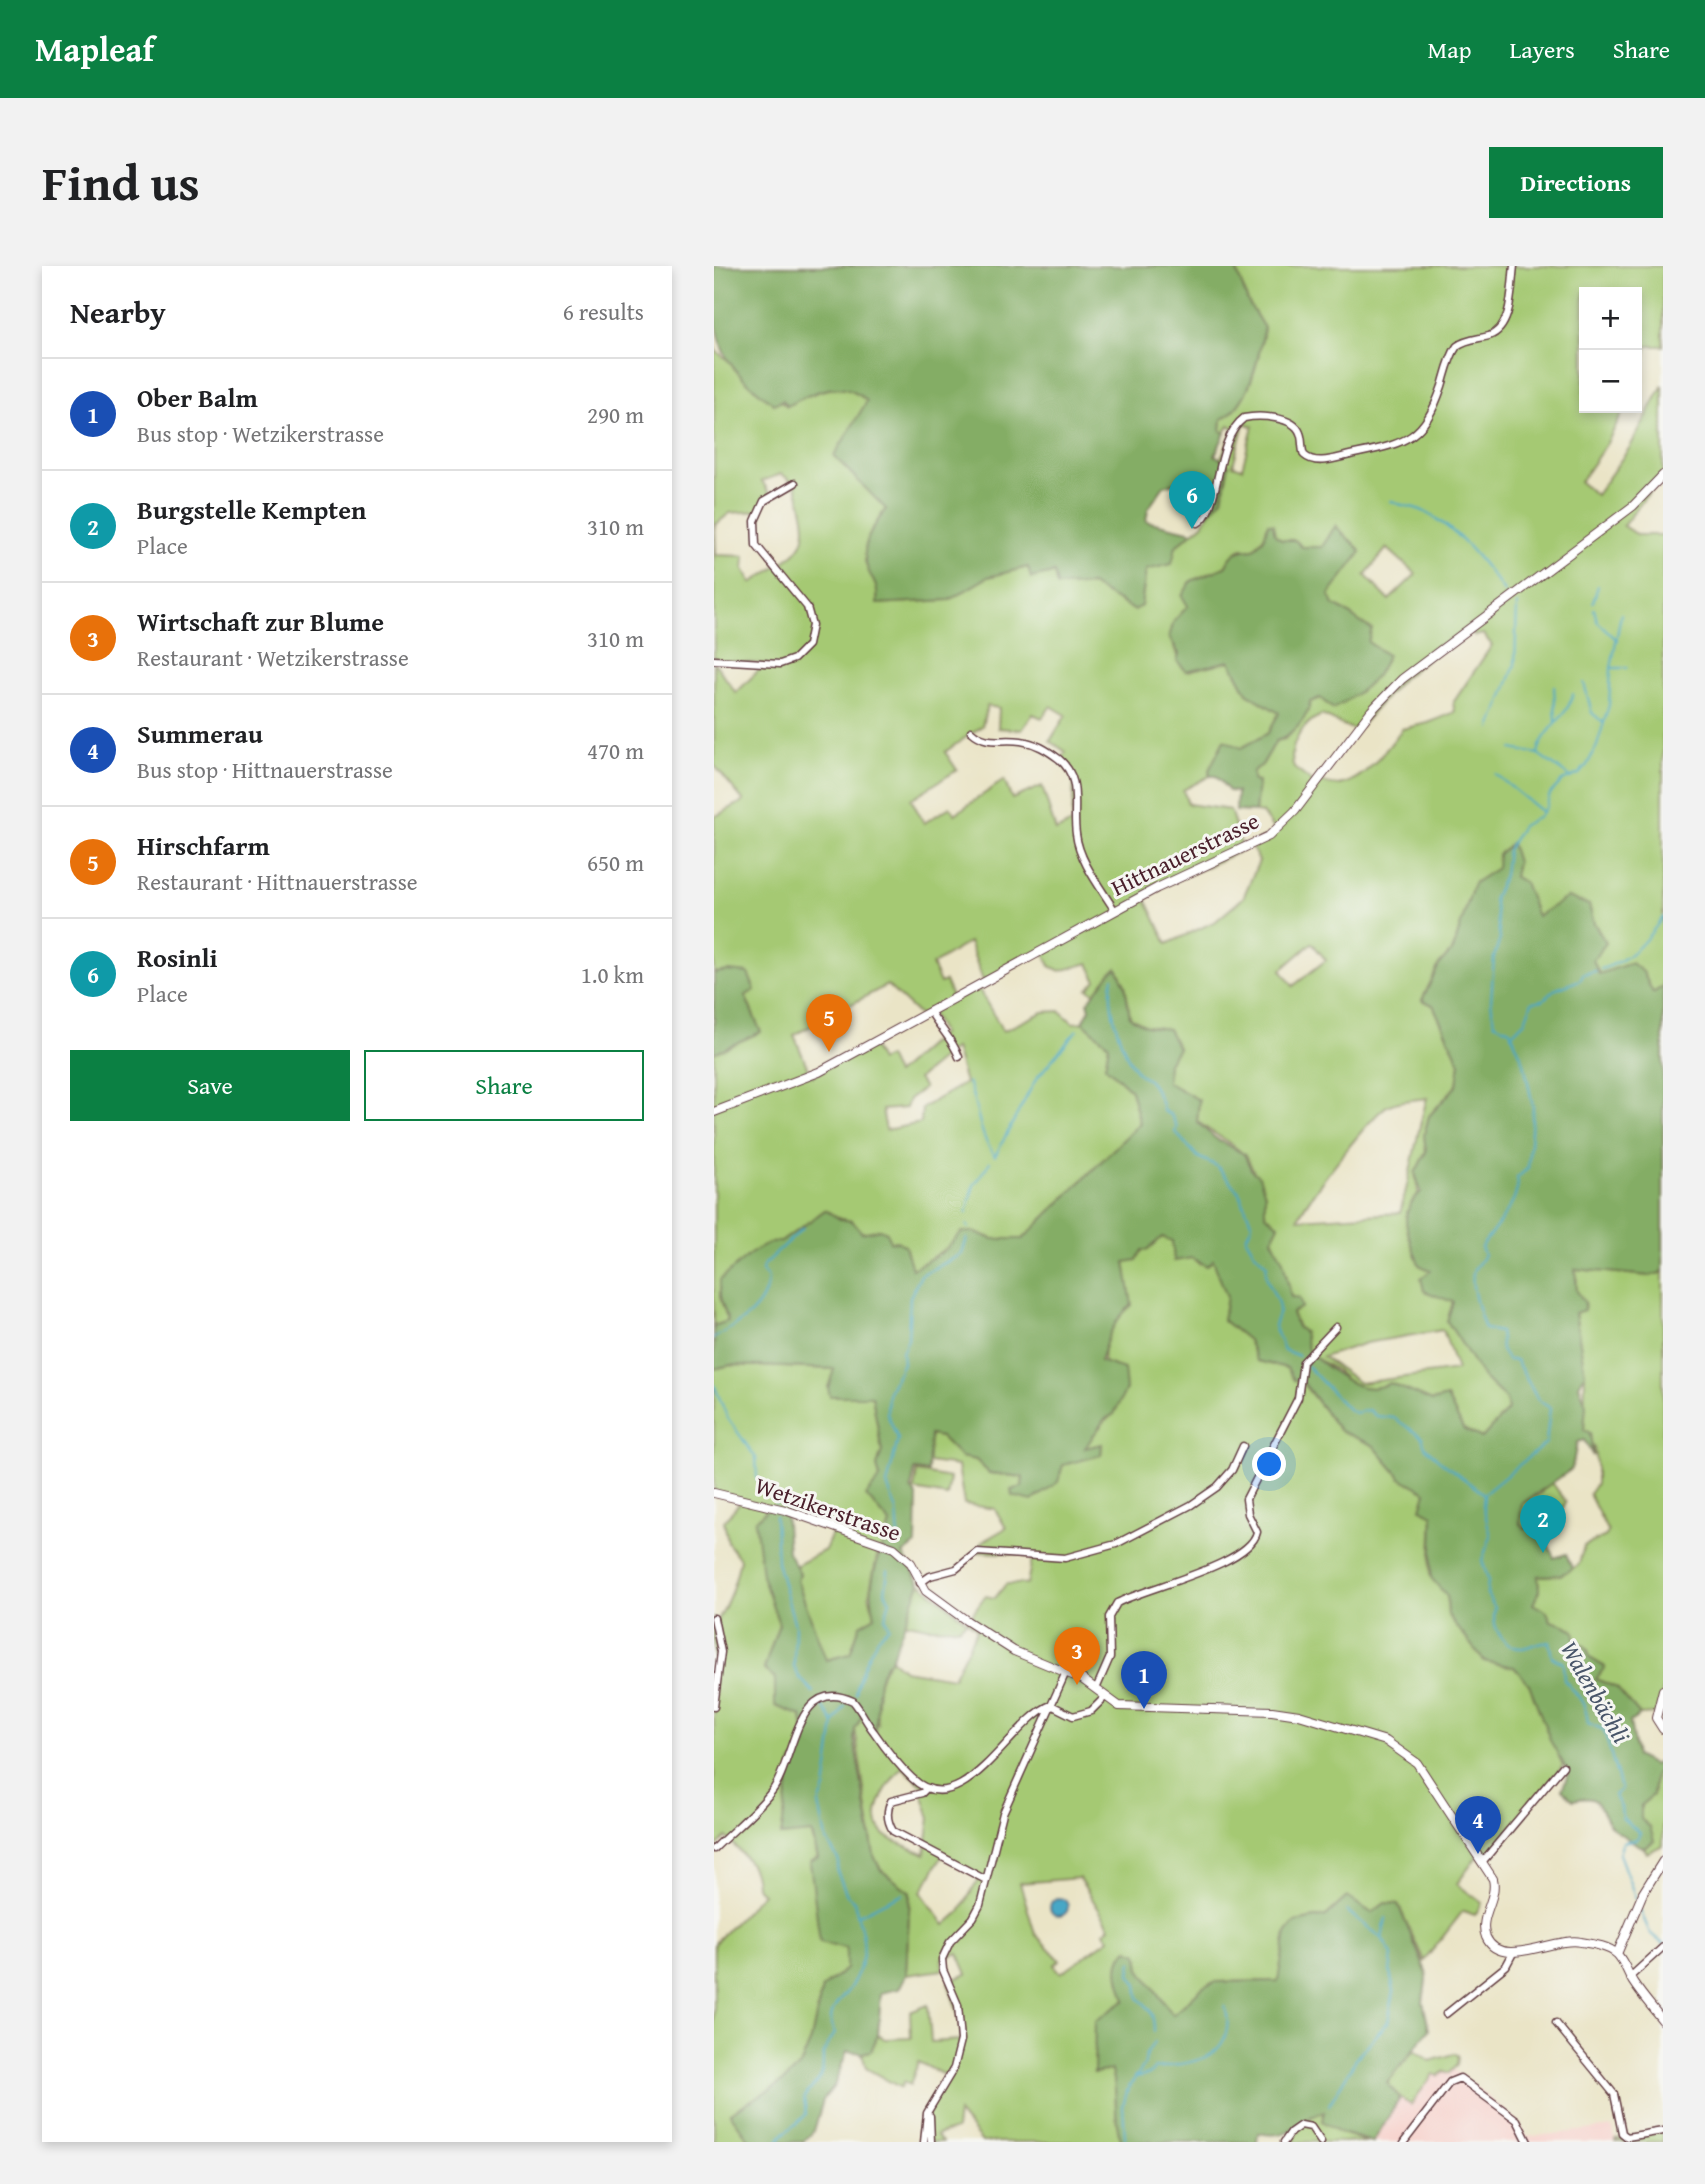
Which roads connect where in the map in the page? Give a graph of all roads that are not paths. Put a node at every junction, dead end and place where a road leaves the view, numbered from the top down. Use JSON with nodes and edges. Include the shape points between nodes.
{"nodes":[{"id":1,"x":1514,"y":266,"type":"edge"},
{"id":2,"x":1663,"y":475,"type":"edge"},
{"id":3,"x":795,"y":483,"type":"dead end"},
{"id":4,"x":1198,"y":523,"type":"dead end"},
{"id":5,"x":714,"y":660,"type":"edge"},
{"id":6,"x":971,"y":730,"type":"dead end"},
{"id":7,"x":1115,"y":911,"type":"junction"},
{"id":8,"x":930,"y":1011,"type":"junction"},
{"id":9,"x":958,"y":1057,"type":"dead end"},
{"id":10,"x":714,"y":1112,"type":"edge"},
{"id":11,"x":1336,"y":1327,"type":"dead end"},
{"id":12,"x":1243,"y":1446,"type":"dead end"},
{"id":13,"x":714,"y":1493,"type":"edge"},
{"id":14,"x":920,"y":1583,"type":"junction"},
{"id":15,"x":714,"y":1618,"type":"edge"},
{"id":16,"x":1066,"y":1672,"type":"junction"},
{"id":17,"x":1096,"y":1689,"type":"junction"},
{"id":18,"x":1663,"y":1690,"type":"edge"},
{"id":19,"x":1105,"y":1697,"type":"junction"},
{"id":20,"x":1051,"y":1705,"type":"junction"},
{"id":21,"x":714,"y":1707,"type":"edge"},
{"id":22,"x":1663,"y":1730,"type":"edge"},
{"id":23,"x":1563,"y":1766,"type":"dead end"},
{"id":24,"x":926,"y":1789,"type":"junction"},
{"id":25,"x":714,"y":1849,"type":"edge"},
{"id":26,"x":1483,"y":1861,"type":"junction"},
{"id":27,"x":1663,"y":1861,"type":"edge"},
{"id":28,"x":986,"y":1880,"type":"junction"},
{"id":29,"x":1663,"y":1947,"type":"edge"},
{"id":30,"x":1513,"y":1953,"type":"junction"},
{"id":31,"x":1617,"y":1954,"type":"junction"},
{"id":32,"x":1630,"y":1977,"type":"junction"},
{"id":33,"x":1446,"y":2014,"type":"dead end"},
{"id":34,"x":1663,"y":2021,"type":"edge"},
{"id":35,"x":1556,"y":2023,"type":"dead end"},
{"id":36,"x":927,"y":2113,"type":"junction"},
{"id":37,"x":1663,"y":2132,"type":"edge"},
{"id":38,"x":924,"y":2142,"type":"edge"},
{"id":39,"x":931,"y":2142,"type":"edge"},
{"id":40,"x":1284,"y":2142,"type":"edge"},
{"id":41,"x":1321,"y":2142,"type":"edge"},
{"id":42,"x":1404,"y":2142,"type":"edge"},
{"id":43,"x":1528,"y":2142,"type":"edge"}],
"edges":[{"from":1,"to":4,"type":"street","via":[[1502,327],[1457,346],[1432,414],[1420,431],[1374,450],[1315,461],[1304,455],[1300,433],[1290,423],[1244,418],[1234,428],[1220,463],[1209,513]]},
{"from":2,"to":7,"type":"street","name":"Hittnauerstrasse","via":[[1633,506],[1402,678],[1275,831]]},
{"from":3,"to":5,"type":"street","via":[[764,501],[755,521],[757,545],[807,607],[813,625],[808,645],[794,659],[780,664]]},
{"from":6,"to":7,"type":"street","via":[[991,742],[1018,740],[1037,745],[1066,766],[1074,779],[1077,842]]},
{"from":7,"to":8,"type":"street","name":"Hittnauerstrasse"},
{"from":8,"to":9,"type":"street"},
{"from":8,"to":10,"type":"street","name":"Hittnauerstrasse","via":[[811,1076]]},
{"from":11,"to":17,"type":"street","via":[[1303,1362],[1298,1398],[1246,1499],[1256,1539],[1238,1556],[1117,1603],[1109,1617],[1110,1657]]},
{"from":12,"to":14,"type":"street","via":[[1232,1470],[1217,1487],[1116,1544],[1065,1558],[977,1552],[956,1569]]},
{"from":13,"to":14,"type":"street","name":"Wetzikerstrasse","via":[[785,1510],[894,1548],[911,1563]]},
{"from":14,"to":16,"type":"street","name":"Wetzikerstrasse","via":[[992,1639]]},
{"from":15,"to":21,"type":"street","via":[[721,1652]]},
{"from":16,"to":17,"type":"street","name":"Wetzikerstrasse"},
{"from":16,"to":20,"type":"street"},
{"from":17,"to":19,"type":"street","name":"Wetzikerstrasse"},
{"from":18,"to":22,"type":"street","via":[[1656,1718]]},
{"from":19,"to":20,"type":"street","via":[[1091,1711],[1073,1716]]},
{"from":19,"to":26,"type":"street","name":"Wetzikerstrasse","via":[[1130,1708],[1285,1713],[1386,1741],[1417,1763]]},
{"from":20,"to":24,"type":"street","via":[[1024,1724],[971,1778],[942,1789]]},
{"from":20,"to":28,"type":"street","via":[[1003,1813]]},
{"from":23,"to":26,"type":"street"},
{"from":24,"to":25,"type":"street","via":[[874,1733],[856,1704],[827,1695],[817,1698],[802,1716],[771,1791]]},
{"from":24,"to":28,"type":"street","via":[[891,1801],[888,1823],[893,1830]]},
{"from":26,"to":30,"type":"street","via":[[1494,1885],[1485,1935],[1497,1948]]},
{"from":27,"to":31,"type":"street","via":[[1643,1893]]},
{"from":28,"to":36,"type":"street","via":[[981,1905],[942,1959],[958,2005],[961,2040],[954,2068]]},
{"from":29,"to":32,"type":"street"},
{"from":30,"to":31,"type":"street","via":[[1565,1940]]},
{"from":30,"to":33,"type":"street","via":[[1506,1966]]},
{"from":31,"to":32,"type":"street"},
{"from":32,"to":34,"type":"street"},
{"from":35,"to":37,"type":"street","via":[[1614,2094],[1622,2133],[1628,2137]]},
{"from":36,"to":38,"type":"street"},
{"from":36,"to":39,"type":"street"},
{"from":40,"to":41,"type":"street","via":[[1301,2126],[1311,2127]]},
{"from":42,"to":43,"type":"street","via":[[1450,2082],[1460,2078],[1517,2120]]}]}
